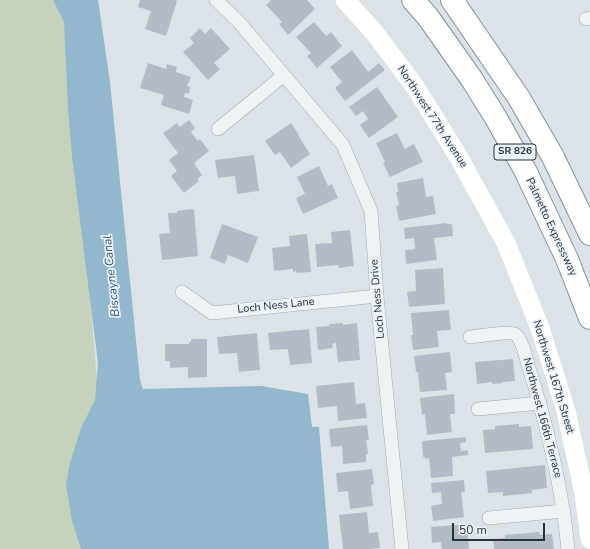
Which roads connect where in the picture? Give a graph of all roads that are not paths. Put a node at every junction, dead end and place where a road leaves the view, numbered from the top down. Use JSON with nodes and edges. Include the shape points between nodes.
{"nodes":[{"id":1,"x":216,"y":0,"type":"edge"},
{"id":2,"x":345,"y":0,"type":"edge"},
{"id":3,"x":413,"y":0,"type":"edge"},
{"id":4,"x":452,"y":0,"type":"edge"},
{"id":5,"x":284,"y":75,"type":"junction"},
{"id":6,"x":218,"y":129,"type":"dead end"},
{"id":7,"x":590,"y":234,"type":"edge"},
{"id":8,"x":506,"y":243,"type":"joint"},
{"id":9,"x":182,"y":292,"type":"dead end"},
{"id":10,"x":377,"y":296,"type":"junction"},
{"id":11,"x":590,"y":318,"type":"edge"},
{"id":12,"x":470,"y":337,"type":"dead end"},
{"id":13,"x":540,"y":403,"type":"junction"},
{"id":14,"x":478,"y":409,"type":"dead end"},
{"id":15,"x":564,"y":511,"type":"junction"},
{"id":16,"x":489,"y":518,"type":"dead end"},
{"id":17,"x":590,"y":539,"type":"edge"},
{"id":18,"x":402,"y":549,"type":"edge"},
{"id":19,"x":568,"y":549,"type":"edge"}],
"edges":[{"from":1,"to":5,"type":"street","name":"Loch Ness Drive"},
{"from":2,"to":8,"type":"street","name":"Northwest 77th Avenue","via":[[374,32],[416,88],[458,156]]},
{"from":3,"to":11,"type":"highway","name":"Palmetto Expressway","number":"SR 826","via":[[472,78],[496,118],[526,172],[567,259]]},
{"from":4,"to":7,"type":"highway","number":"SR 826","via":[[519,98],[553,157]]},
{"from":5,"to":6,"type":"street"},
{"from":5,"to":10,"type":"street","name":"Loch Ness Drive","via":[[343,145],[371,211]]},
{"from":8,"to":17,"type":"street","name":"Northwest 167th Street","via":[[540,328],[566,411],[584,493]]},
{"from":9,"to":10,"type":"street","name":"Loch Ness Lane","via":[[212,313]]},
{"from":10,"to":18,"type":"street","name":"Loch Ness Drive"},
{"from":12,"to":13,"type":"street","name":"Northwest 166th Terrace","via":[[515,334],[524,349]]},
{"from":13,"to":14,"type":"street"},
{"from":13,"to":15,"type":"street","name":"Northwest 166th Terrace"},
{"from":15,"to":16,"type":"street"},
{"from":15,"to":19,"type":"street","name":"Northwest 166th Terrace"}]}
